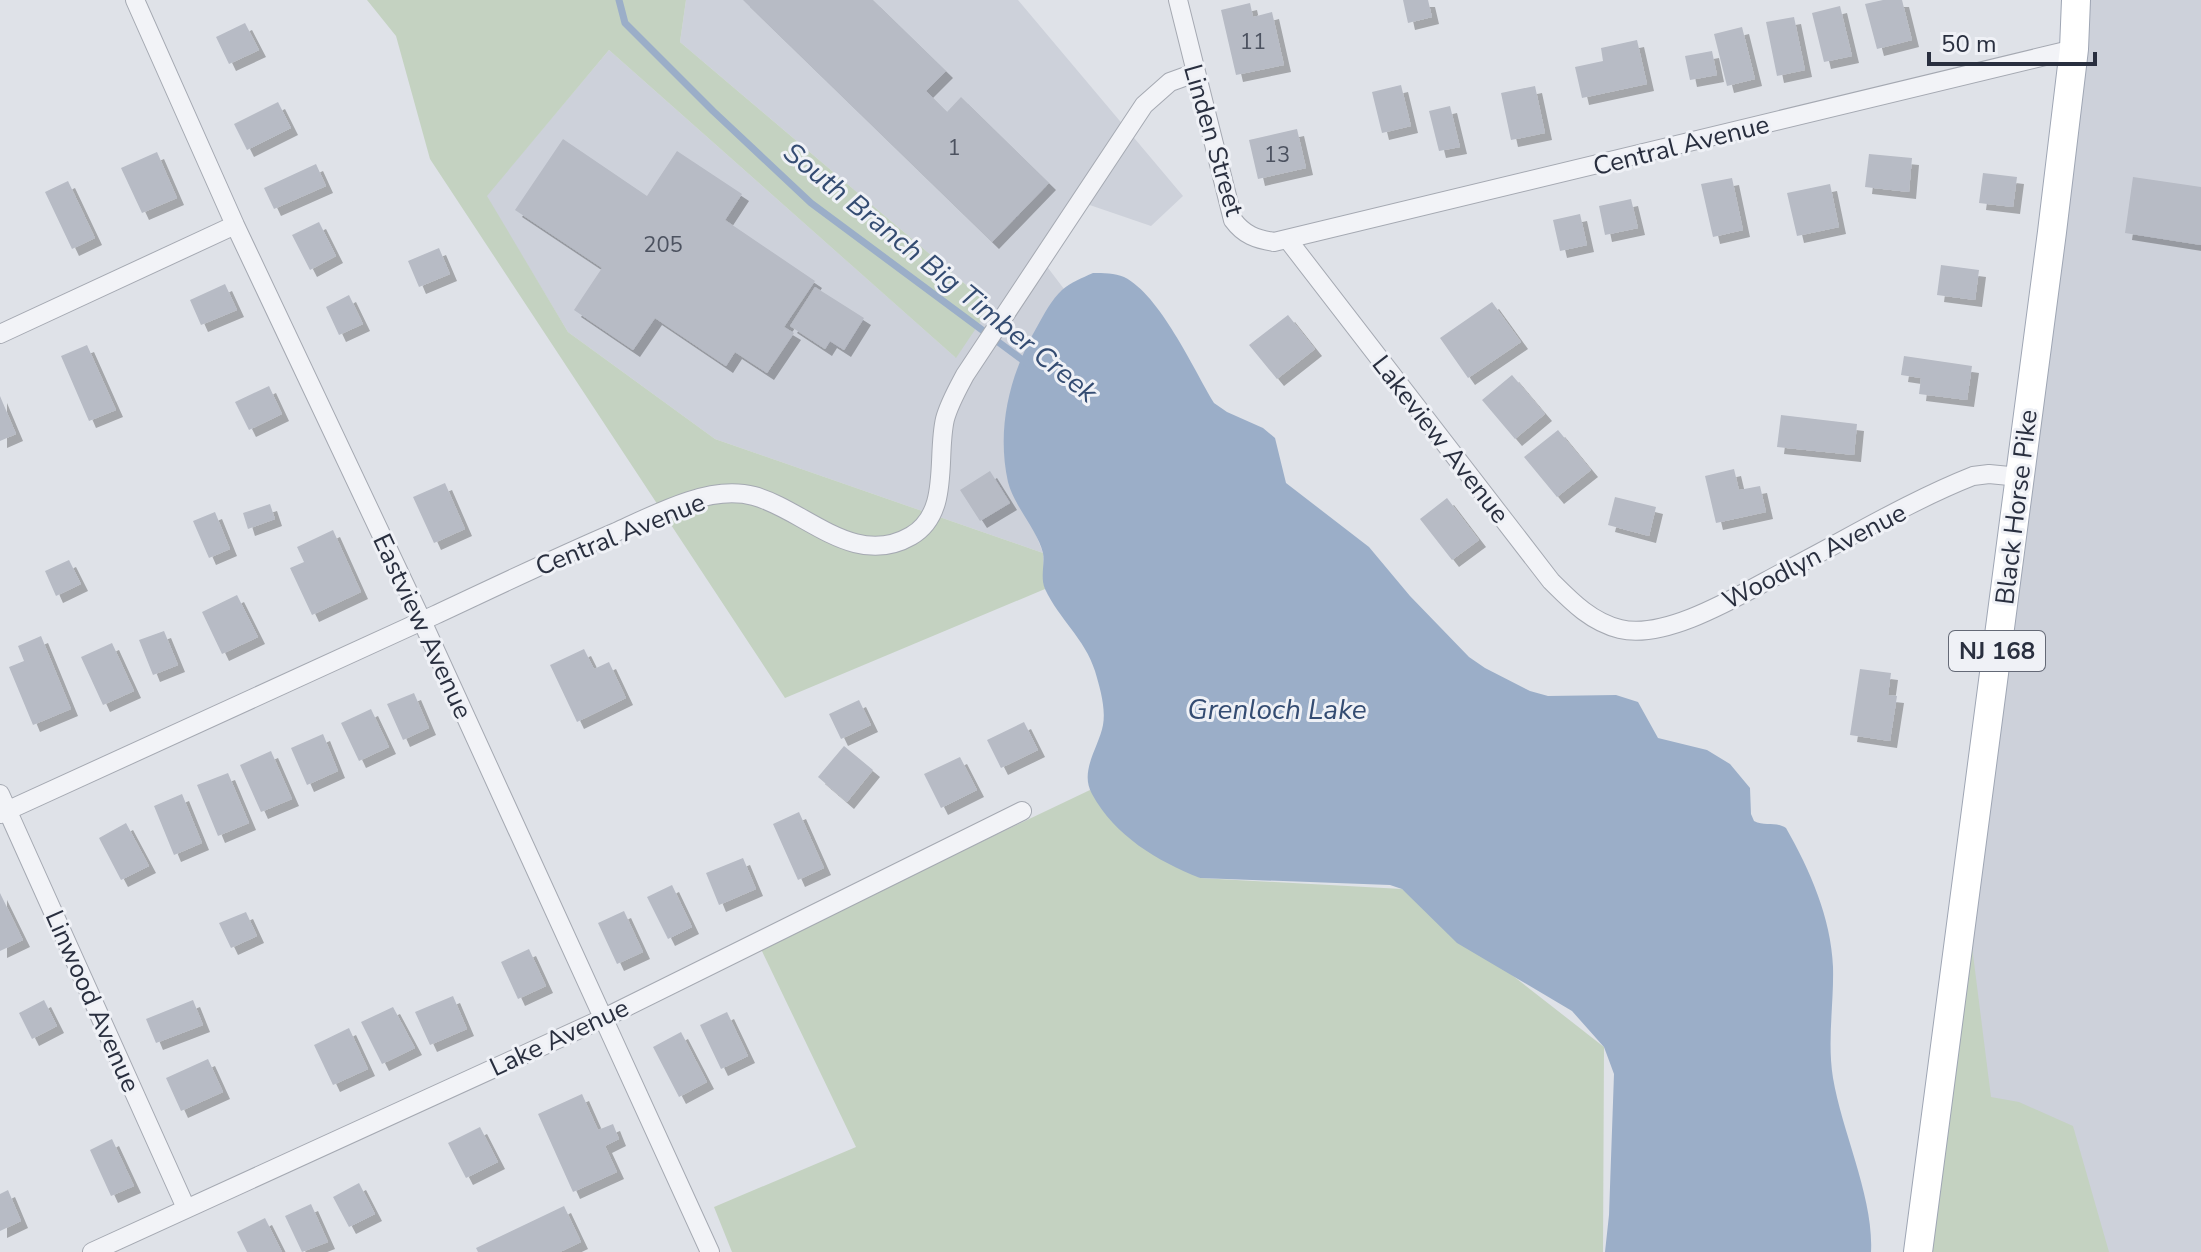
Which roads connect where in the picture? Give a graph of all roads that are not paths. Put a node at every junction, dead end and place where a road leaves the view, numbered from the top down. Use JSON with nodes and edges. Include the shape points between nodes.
{"nodes":[{"id":1,"x":135,"y":0,"type":"edge"},
{"id":2,"x":1178,"y":0,"type":"edge"},
{"id":3,"x":2076,"y":0,"type":"edge"},
{"id":4,"x":2074,"y":49,"type":"junction"},
{"id":5,"x":1195,"y":73,"type":"junction"},
{"id":6,"x":235,"y":225,"type":"junction"},
{"id":7,"x":1288,"y":240,"type":"junction"},
{"id":8,"x":0,"y":334,"type":"edge"},
{"id":9,"x":2020,"y":477,"type":"junction"},
{"id":10,"x":422,"y":621,"type":"junction"},
{"id":11,"x":1607,"y":625,"type":"joint"},
{"id":12,"x":3,"y":806,"type":"edge"},
{"id":13,"x":1022,"y":811,"type":"dead end"},
{"id":14,"x":604,"y":1018,"type":"junction"},
{"id":15,"x":186,"y":1208,"type":"junction"},
{"id":16,"x":92,"y":1252,"type":"edge"},
{"id":17,"x":710,"y":1252,"type":"edge"},
{"id":18,"x":1918,"y":1252,"type":"edge"}],
"edges":[{"from":1,"to":6,"type":"street","name":"Eastview Avenue"},
{"from":2,"to":5,"type":"street","name":"Linden Street"},
{"from":3,"to":4,"type":"main road","name":"Black Horse Pike","number":"NJ 168"},
{"from":4,"to":7,"type":"street","name":"Central Avenue"},
{"from":4,"to":9,"type":"main road","name":"Black Horse Pike","number":"NJ 168"},
{"from":5,"to":7,"type":"street","name":"Linden Street","via":[[1233,220],[1250,236]]},
{"from":5,"to":10,"type":"street","name":"Central Avenue","via":[[1170,82],[1144,105],[956,392],[941,446],[940,491],[915,534],[882,545],[845,541],[754,496],[711,495],[580,547]]},
{"from":6,"to":8,"type":"street"},
{"from":6,"to":10,"type":"street","name":"Eastview Avenue"},
{"from":7,"to":11,"type":"street","name":"Lakeview Avenue","via":[[1551,581],[1585,614]]},
{"from":9,"to":11,"type":"street","name":"Woodlyn Avenue","via":[[1989,474],[1961,481],[1672,624],[1641,631]]},
{"from":9,"to":18,"type":"main road","name":"Black Horse Pike","number":"NJ 168"},
{"from":10,"to":12,"type":"street","name":"Central Avenue"},
{"from":10,"to":14,"type":"street","name":"Eastview Avenue"},
{"from":12,"to":15,"type":"street","name":"Linwood Avenue"},
{"from":13,"to":14,"type":"street","name":"Lake Avenue"},
{"from":14,"to":15,"type":"street","name":"Lake Avenue"},
{"from":14,"to":17,"type":"street","name":"Eastview Avenue"},
{"from":15,"to":16,"type":"street","name":"Lake Avenue"}]}
